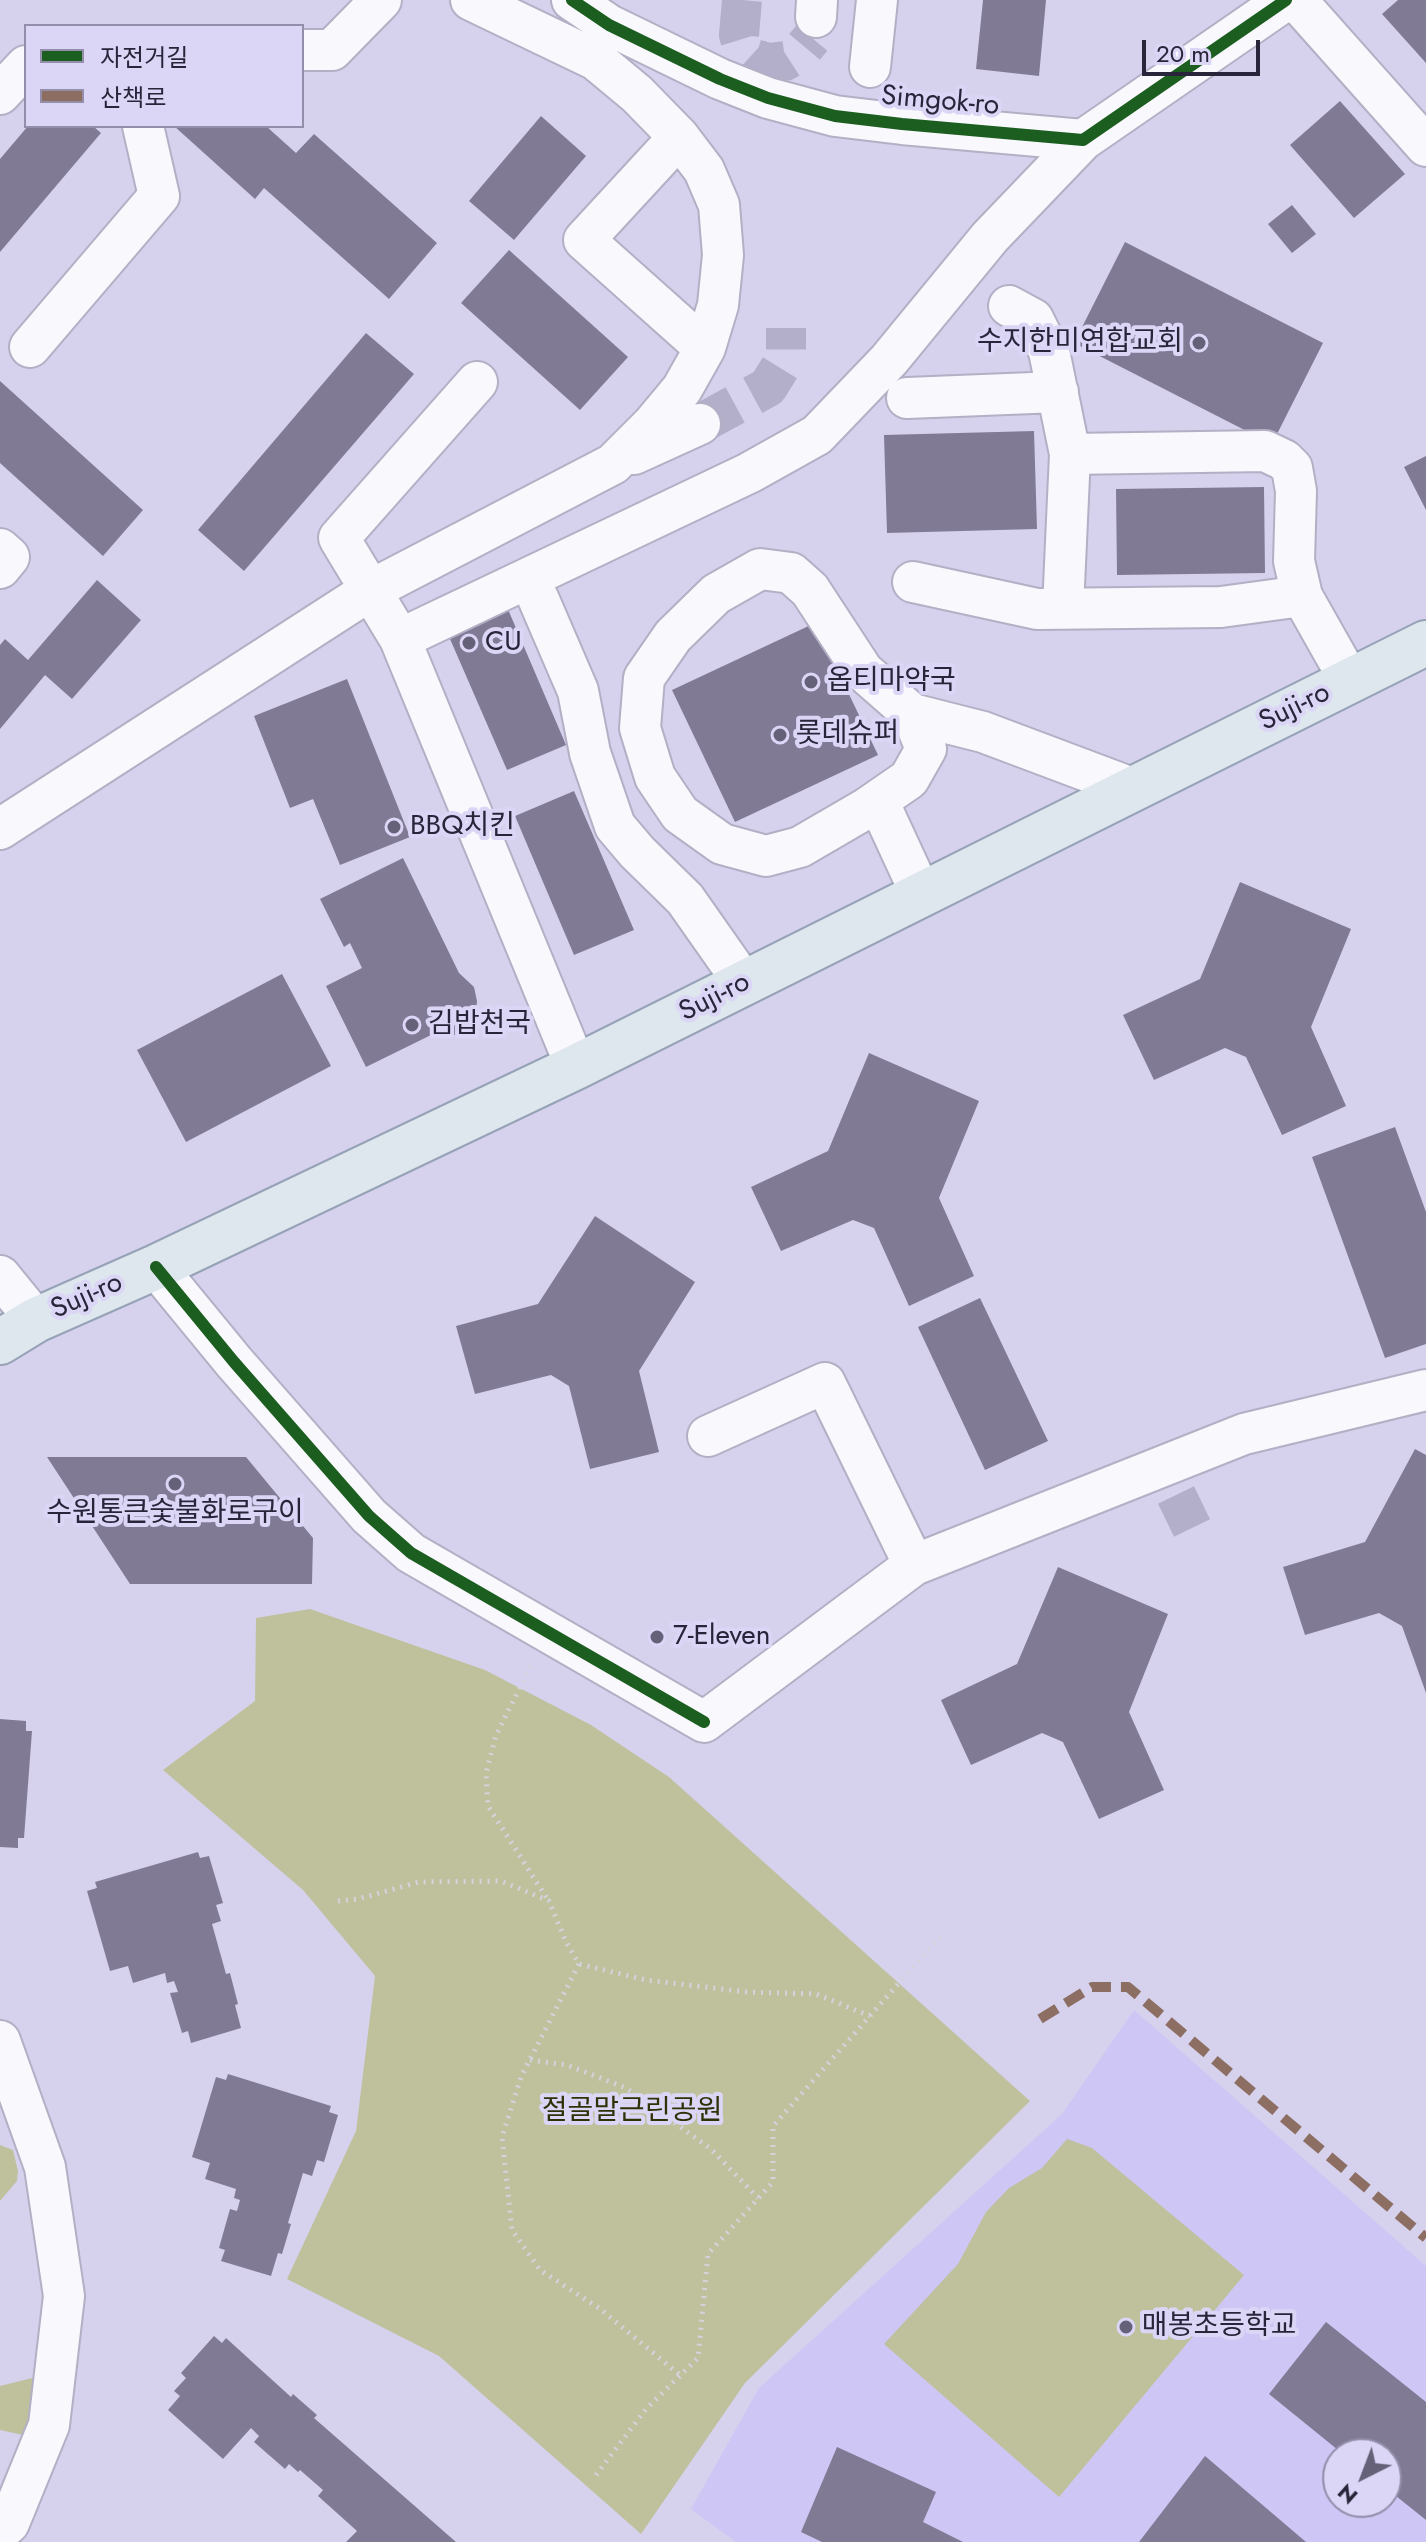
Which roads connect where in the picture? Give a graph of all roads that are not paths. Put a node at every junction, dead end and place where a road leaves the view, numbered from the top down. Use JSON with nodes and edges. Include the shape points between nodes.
{"nodes":[{"id":1,"x":381,"y":0,"type":"edge"},
{"id":2,"x":471,"y":0,"type":"edge"},
{"id":3,"x":572,"y":0,"type":"edge"},
{"id":4,"x":877,"y":0,"type":"edge"},
{"id":5,"x":1286,"y":0,"type":"edge"},
{"id":6,"x":1296,"y":0,"type":"edge"},
{"id":7,"x":304,"y":50,"type":"edge"},
{"id":8,"x":870,"y":67,"type":"dead end"},
{"id":9,"x":24,"y":68,"type":"edge"},
{"id":10,"x":0,"y":94,"type":"edge"},
{"id":11,"x":143,"y":128,"type":"edge"},
{"id":12,"x":679,"y":137,"type":"junction"},
{"id":13,"x":1083,"y":140,"type":"junction"},
{"id":14,"x":1426,"y":146,"type":"edge"},
{"id":15,"x":1009,"y":306,"type":"dead end"},
{"id":16,"x":30,"y":347,"type":"dead end"},
{"id":17,"x":705,"y":348,"type":"junction"},
{"id":18,"x":477,"y":382,"type":"dead end"},
{"id":19,"x":1058,"y":392,"type":"junction"},
{"id":20,"x":907,"y":398,"type":"dead end"},
{"id":21,"x":700,"y":424,"type":"tunnel mouth"},
{"id":22,"x":1070,"y":454,"type":"junction"},
{"id":23,"x":613,"y":464,"type":"junction"},
{"id":24,"x":0,"y":549,"type":"edge"},
{"id":25,"x":0,"y":568,"type":"edge"},
{"id":26,"x":913,"y":582,"type":"dead end"},
{"id":27,"x":369,"y":591,"type":"junction"},
{"id":28,"x":1302,"y":596,"type":"junction"},
{"id":29,"x":538,"y":598,"type":"dead end"},
{"id":30,"x":1063,"y":608,"type":"junction"},
{"id":31,"x":400,"y":639,"type":"junction"},
{"id":32,"x":1426,"y":643,"type":"edge"},
{"id":33,"x":1350,"y":681,"type":"junction"},
{"id":34,"x":912,"y":714,"type":"junction"},
{"id":35,"x":1132,"y":788,"type":"junction"},
{"id":36,"x":878,"y":801,"type":"junction"},
{"id":37,"x":2,"y":825,"type":"edge"},
{"id":38,"x":921,"y":894,"type":"junction"},
{"id":39,"x":744,"y":983,"type":"junction"},
{"id":40,"x":576,"y":1067,"type":"junction"},
{"id":41,"x":156,"y":1267,"type":"junction"},
{"id":42,"x":0,"y":1276,"type":"edge"},
{"id":43,"x":18,"y":1331,"type":"edge"},
{"id":44,"x":1426,"y":1390,"type":"edge"},
{"id":45,"x":708,"y":1436,"type":"dead end"},
{"id":46,"x":914,"y":1565,"type":"junction"},
{"id":47,"x":0,"y":2041,"type":"edge"},
{"id":48,"x":0,"y":2531,"type":"edge"}],
"edges":[{"from":1,"to":7,"type":"street","via":[[332,50]]},
{"from":2,"to":12,"type":"street","via":[[596,60]]},
{"from":3,"to":13,"type":"street","name":"Simgok-ro","via":[[609,25],[768,98],[835,116]]},
{"from":4,"to":8,"type":"street"},
{"from":5,"to":13,"type":"street"},
{"from":6,"to":14,"type":"street"},
{"from":9,"to":10,"type":"street"},
{"from":11,"to":16,"type":"street","via":[[159,196]]},
{"from":12,"to":17,"type":"street","via":[[704,170],[719,205],[722,267]]},
{"from":12,"to":17,"type":"street","via":[[584,240]]},
{"from":13,"to":31,"type":"street","via":[[990,237],[889,360],[817,435],[749,473]]},
{"from":15,"to":19,"type":"street","via":[[1033,319],[1049,351]]},
{"from":17,"to":23,"type":"street","via":[[682,389]]},
{"from":18,"to":27,"type":"street","via":[[339,538]]},
{"from":19,"to":20,"type":"street"},
{"from":19,"to":22,"type":"street"},
{"from":21,"to":23,"type":"street"},
{"from":22,"to":28,"type":"street","via":[[1265,451],[1284,460],[1292,468],[1296,491],[1294,561]]},
{"from":22,"to":30,"type":"street"},
{"from":23,"to":27,"type":"street"},
{"from":24,"to":25,"type":"street","via":[[9,557]]},
{"from":26,"to":30,"type":"street","via":[[1037,609]]},
{"from":27,"to":31,"type":"street"},
{"from":27,"to":37,"type":"street"},
{"from":28,"to":30,"type":"street","via":[[1221,607]]},
{"from":28,"to":33,"type":"street"},
{"from":29,"to":39,"type":"street","via":[[578,691],[590,753],[615,826],[685,899]]},
{"from":31,"to":40,"type":"street"},
{"from":32,"to":33,"type":"main road","name":"Suji-ro"},
{"from":33,"to":35,"type":"main road","name":"Suji-ro"},
{"from":34,"to":35,"type":"street","via":[[983,732]]},
{"from":34,"to":36,"type":"street","via":[[926,749],[909,779]]},
{"from":34,"to":36,"type":"street","via":[[863,671],[810,590],[791,573],[760,569],[716,594],[673,636],[644,678],[640,728],[655,777],[680,814],[722,844],[766,856],[800,847]]},
{"from":35,"to":38,"type":"main road","name":"Suji-ro"},
{"from":36,"to":38,"type":"street"},
{"from":38,"to":39,"type":"main road","name":"Suji-ro"},
{"from":39,"to":40,"type":"main road","name":"Suji-ro"},
{"from":40,"to":41,"type":"main road","name":"Suji-ro"},
{"from":41,"to":43,"type":"main road","name":"Suji-ro"},
{"from":41,"to":46,"type":"street","via":[[369,1516],[411,1553],[704,1722]]},
{"from":42,"to":43,"type":"street"},
{"from":44,"to":46,"type":"street","via":[[1244,1434],[1170,1480]]},
{"from":45,"to":46,"type":"street","via":[[825,1383]]},
{"from":47,"to":48,"type":"street","via":[[45,2167],[64,2296],[49,2425],[9,2523]]}]}
